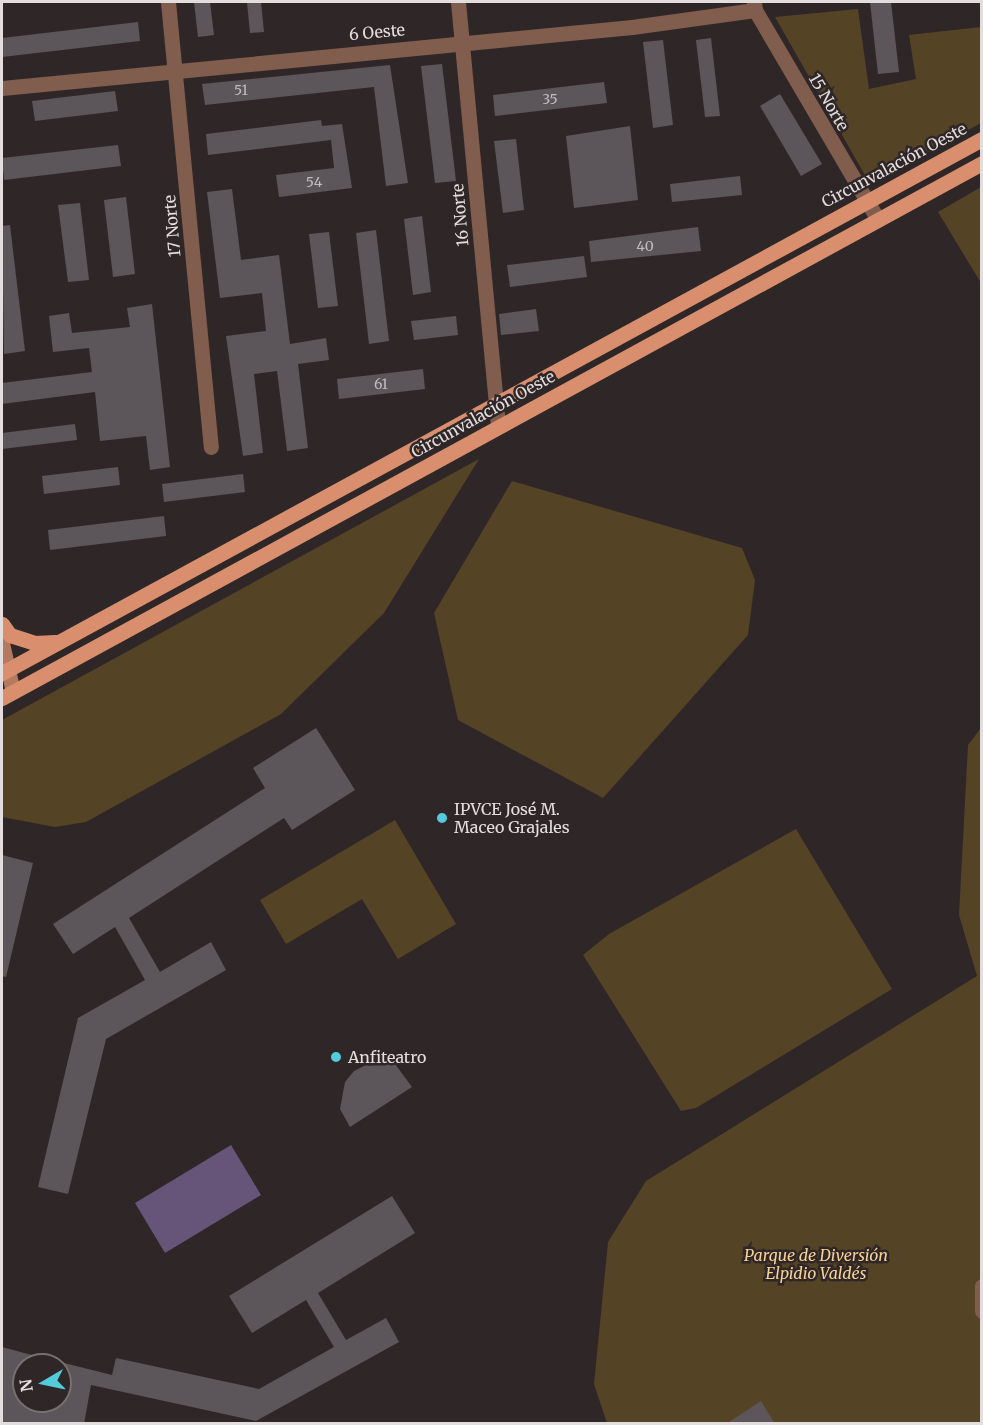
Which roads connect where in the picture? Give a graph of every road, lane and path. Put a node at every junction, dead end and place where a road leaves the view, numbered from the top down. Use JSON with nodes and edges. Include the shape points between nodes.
{"nodes":[{"id":1,"x":168,"y":2,"type":"edge"},
{"id":2,"x":458,"y":2,"type":"edge"},
{"id":3,"x":754,"y":6,"type":"edge"},
{"id":4,"x":462,"y":42,"type":"junction"},
{"id":5,"x":175,"y":70,"type":"junction"},
{"id":6,"x":2,"y":88,"type":"edge"},
{"id":7,"x":981,"y":139,"type":"edge"},
{"id":8,"x":981,"y":163,"type":"edge"},
{"id":9,"x":866,"y":200,"type":"junction"},
{"id":10,"x":878,"y":220,"type":"junction"},
{"id":11,"x":496,"y":404,"type":"junction"},
{"id":12,"x":498,"y":426,"type":"junction"},
{"id":13,"x":211,"y":447,"type":"dead end"},
{"id":14,"x":2,"y":624,"type":"edge"},
{"id":15,"x":58,"y":642,"type":"junction"},
{"id":16,"x":2,"y":643,"type":"edge"},
{"id":17,"x":4,"y":671,"type":"edge"},
{"id":18,"x":7,"y":695,"type":"edge"},
{"id":19,"x":981,"y":1286,"type":"edge"},
{"id":20,"x":981,"y":1311,"type":"edge"}],
"edges":[{"from":1,"to":5,"type":"street","name":"17 Norte"},
{"from":2,"to":4,"type":"street","name":"16 Norte"},
{"from":3,"to":4,"type":"street","name":"6 Oeste","via":[[632,27]]},
{"from":3,"to":9,"type":"street","name":"15 Norte"},
{"from":4,"to":5,"type":"street","name":"6 Oeste"},
{"from":4,"to":11,"type":"street","name":"16 Norte"},
{"from":5,"to":6,"type":"street","name":"6 Oeste"},
{"from":5,"to":13,"type":"street","name":"17 Norte"},
{"from":7,"to":9,"type":"main road","name":"Circunvalación Oeste"},
{"from":8,"to":10,"type":"main road","name":"Circunvalación Oeste"},
{"from":9,"to":10,"type":"street","name":"15 Norte"},
{"from":9,"to":11,"type":"main road","name":"Circunvalación Oeste"},
{"from":10,"to":12,"type":"main road","name":"Circunvalación Oeste"},
{"from":11,"to":12,"type":"street","name":"16 Norte"},
{"from":11,"to":15,"type":"main road","name":"Circunvalación Oeste"},
{"from":12,"to":18,"type":"main road","name":"Circunvalación Oeste"},
{"from":14,"to":15,"type":"main road","via":[[10,635],[34,643]]},
{"from":15,"to":17,"type":"main road","name":"Circunvalación Oeste"},
{"from":16,"to":17,"type":"main road"},
{"from":17,"to":18,"type":"main road"},
{"from":19,"to":20,"type":"street"}]}
